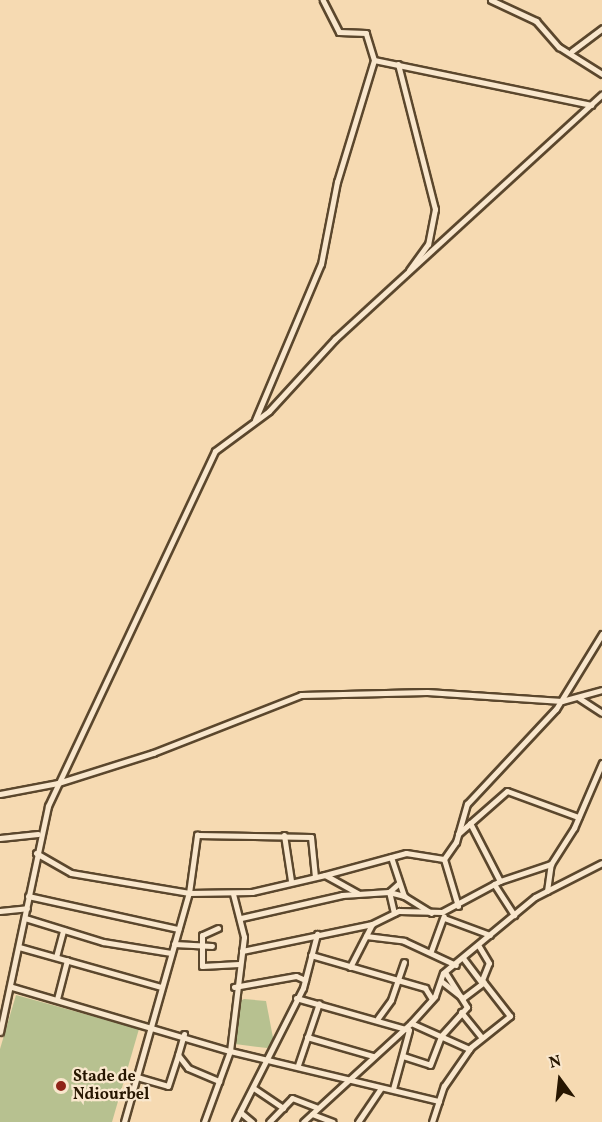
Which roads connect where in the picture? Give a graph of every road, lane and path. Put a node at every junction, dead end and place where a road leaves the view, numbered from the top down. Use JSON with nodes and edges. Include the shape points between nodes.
{"nodes":[{"id":1,"x":323,"y":0,"type":"edge"},
{"id":2,"x":491,"y":0,"type":"edge"},
{"id":3,"x":602,"y":28,"type":"edge"},
{"id":4,"x":572,"y":51,"type":"junction"},
{"id":5,"x":374,"y":60,"type":"junction"},
{"id":6,"x":398,"y":64,"type":"junction"},
{"id":7,"x":602,"y":74,"type":"edge"},
{"id":8,"x":602,"y":94,"type":"edge"},
{"id":9,"x":591,"y":105,"type":"junction"},
{"id":10,"x":404,"y":279,"type":"junction"},
{"id":11,"x":254,"y":422,"type":"junction"},
{"id":12,"x":602,"y":634,"type":"edge"},
{"id":13,"x":602,"y":690,"type":"edge"},
{"id":14,"x":579,"y":698,"type":"junction"},
{"id":15,"x":562,"y":701,"type":"junction"},
{"id":16,"x":602,"y":713,"type":"edge"},
{"id":17,"x":602,"y":763,"type":"edge"},
{"id":18,"x":58,"y":783,"type":"junction"},
{"id":19,"x":0,"y":794,"type":"edge"},
{"id":20,"x":578,"y":817,"type":"junction"},
{"id":21,"x":470,"y":823,"type":"junction"},
{"id":22,"x":38,"y":834,"type":"junction"},
{"id":23,"x":284,"y":835,"type":"junction"},
{"id":24,"x":457,"y":835,"type":"junction"},
{"id":25,"x":0,"y":838,"type":"edge"},
{"id":26,"x":36,"y":853,"type":"junction"},
{"id":27,"x":391,"y":857,"type":"junction"},
{"id":28,"x":444,"y":859,"type":"junction"},
{"id":29,"x":602,"y":863,"type":"edge"},
{"id":30,"x":551,"y":864,"type":"junction"},
{"id":31,"x":325,"y":875,"type":"junction"},
{"id":32,"x":315,"y":877,"type":"junction"},
{"id":33,"x":291,"y":881,"type":"junction"},
{"id":34,"x":399,"y":883,"type":"junction"},
{"id":35,"x":497,"y":883,"type":"junction"},
{"id":36,"x":547,"y":891,"type":"junction"},
{"id":37,"x":389,"y":892,"type":"junction"},
{"id":38,"x":189,"y":893,"type":"junction"},
{"id":39,"x":358,"y":893,"type":"junction"},
{"id":40,"x":233,"y":894,"type":"junction"},
{"id":41,"x":28,"y":896,"type":"junction"},
{"id":42,"x":404,"y":896,"type":"junction"},
{"id":43,"x":458,"y":906,"type":"junction"},
{"id":44,"x":27,"y":908,"type":"junction"},
{"id":45,"x":0,"y":911,"type":"edge"},
{"id":46,"x":394,"y":913,"type":"junction"},
{"id":47,"x":431,"y":914,"type":"junction"},
{"id":48,"x":444,"y":915,"type":"junction"},
{"id":49,"x":514,"y":915,"type":"junction"},
{"id":50,"x":25,"y":918,"type":"junction"},
{"id":51,"x":241,"y":918,"type":"junction"},
{"id":52,"x":372,"y":924,"type":"junction"},
{"id":53,"x":218,"y":928,"type":"dead end"},
{"id":54,"x":178,"y":929,"type":"junction"},
{"id":55,"x":63,"y":930,"type":"junction"},
{"id":56,"x":317,"y":934,"type":"junction"},
{"id":57,"x":490,"y":935,"type":"junction"},
{"id":58,"x":366,"y":936,"type":"junction"},
{"id":59,"x":174,"y":944,"type":"junction"},
{"id":60,"x":478,"y":945,"type":"junction"},
{"id":61,"x":212,"y":946,"type":"dead end"},
{"id":62,"x":19,"y":947,"type":"junction"},
{"id":63,"x":201,"y":948,"type":"junction"},
{"id":64,"x":242,"y":951,"type":"junction"},
{"id":65,"x":431,"y":951,"type":"junction"},
{"id":66,"x":171,"y":953,"type":"junction"},
{"id":67,"x":311,"y":955,"type":"junction"},
{"id":68,"x":56,"y":957,"type":"junction"},
{"id":69,"x":464,"y":958,"type":"junction"},
{"id":70,"x":67,"y":960,"type":"junction"},
{"id":71,"x":404,"y":962,"type":"dead end"},
{"id":72,"x":239,"y":964,"type":"junction"},
{"id":73,"x":456,"y":965,"type":"junction"},
{"id":74,"x":350,"y":967,"type":"junction"},
{"id":75,"x":445,"y":972,"type":"junction"},
{"id":76,"x":304,"y":980,"type":"junction"},
{"id":77,"x":398,"y":981,"type":"junction"},
{"id":78,"x":441,"y":981,"type":"junction"},
{"id":79,"x":483,"y":983,"type":"junction"},
{"id":80,"x":12,"y":987,"type":"junction"},
{"id":81,"x":161,"y":987,"type":"junction"},
{"id":82,"x":234,"y":987,"type":"junction"},
{"id":83,"x":296,"y":998,"type":"junction"},
{"id":84,"x":463,"y":998,"type":"junction"},
{"id":85,"x":57,"y":999,"type":"junction"},
{"id":86,"x":432,"y":999,"type":"junction"},
{"id":87,"x":8,"y":1002,"type":"junction"},
{"id":88,"x":0,"y":1003,"type":"edge"},
{"id":89,"x":319,"y":1003,"type":"junction"},
{"id":90,"x":461,"y":1012,"type":"junction"},
{"id":91,"x":378,"y":1018,"type":"junction"},
{"id":92,"x":411,"y":1023,"type":"junction"},
{"id":93,"x":153,"y":1025,"type":"junction"},
{"id":94,"x":404,"y":1028,"type":"junction"},
{"id":95,"x":0,"y":1032,"type":"edge"},
{"id":96,"x":184,"y":1034,"type":"junction"},
{"id":97,"x":441,"y":1036,"type":"junction"},
{"id":98,"x":306,"y":1037,"type":"junction"},
{"id":99,"x":481,"y":1037,"type":"junction"},
{"id":100,"x":469,"y":1049,"type":"junction"},
{"id":101,"x":230,"y":1051,"type":"junction"},
{"id":102,"x":178,"y":1055,"type":"junction"},
{"id":103,"x":373,"y":1056,"type":"junction"},
{"id":104,"x":403,"y":1056,"type":"junction"},
{"id":105,"x":268,"y":1060,"type":"junction"},
{"id":106,"x":298,"y":1065,"type":"junction"},
{"id":107,"x":137,"y":1077,"type":"junction"},
{"id":108,"x":348,"y":1080,"type":"junction"},
{"id":109,"x":219,"y":1081,"type":"junction"},
{"id":110,"x":255,"y":1089,"type":"junction"},
{"id":111,"x":380,"y":1089,"type":"junction"},
{"id":112,"x":393,"y":1089,"type":"junction"},
{"id":113,"x":439,"y":1101,"type":"junction"},
{"id":114,"x":316,"y":1107,"type":"junction"},
{"id":115,"x":283,"y":1108,"type":"junction"},
{"id":116,"x":240,"y":1112,"type":"junction"},
{"id":117,"x":312,"y":1114,"type":"junction"},
{"id":118,"x":124,"y":1122,"type":"edge"},
{"id":119,"x":204,"y":1122,"type":"edge"},
{"id":120,"x":235,"y":1122,"type":"edge"},
{"id":121,"x":252,"y":1122,"type":"edge"},
{"id":122,"x":269,"y":1122,"type":"edge"},
{"id":123,"x":303,"y":1122,"type":"edge"},
{"id":124,"x":333,"y":1122,"type":"edge"},
{"id":125,"x":358,"y":1122,"type":"edge"},
{"id":126,"x":432,"y":1122,"type":"edge"}],
"edges":[{"from":1,"to":5,"type":"street","via":[[339,32],[366,33]]},
{"from":2,"to":4,"type":"street","via":[[536,21],[559,46]]},
{"from":3,"to":4,"type":"street"},
{"from":4,"to":7,"type":"street"},
{"from":5,"to":6,"type":"street"},
{"from":5,"to":11,"type":"street","via":[[337,182],[321,264]]},
{"from":6,"to":9,"type":"street"},
{"from":6,"to":10,"type":"street","via":[[435,209],[428,244]]},
{"from":8,"to":9,"type":"street"},
{"from":9,"to":10,"type":"street"},
{"from":10,"to":11,"type":"street"},
{"from":11,"to":18,"type":"street","via":[[215,451],[203,470],[119,662]]},
{"from":12,"to":15,"type":"street"},
{"from":13,"to":14,"type":"street"},
{"from":14,"to":15,"type":"street"},
{"from":14,"to":16,"type":"street"},
{"from":15,"to":18,"type":"street","via":[[427,692],[301,695]]},
{"from":15,"to":24,"type":"street","via":[[472,798]]},
{"from":17,"to":20,"type":"street"},
{"from":18,"to":19,"type":"street"},
{"from":18,"to":22,"type":"street","via":[[44,815],[46,829]]},
{"from":20,"to":21,"type":"street","via":[[507,791]]},
{"from":20,"to":30,"type":"street"},
{"from":21,"to":24,"type":"street"},
{"from":21,"to":35,"type":"street"},
{"from":22,"to":25,"type":"street"},
{"from":22,"to":26,"type":"street"},
{"from":23,"to":32,"type":"street","via":[[314,839]]},
{"from":23,"to":33,"type":"street"},
{"from":23,"to":38,"type":"street","via":[[200,833],[194,842]]},
{"from":24,"to":28,"type":"street"},
{"from":26,"to":38,"type":"street","via":[[71,873]]},
{"from":26,"to":41,"type":"street"},
{"from":27,"to":28,"type":"street","via":[[406,852]]},
{"from":27,"to":31,"type":"street"},
{"from":27,"to":34,"type":"street"},
{"from":28,"to":43,"type":"street"},
{"from":29,"to":36,"type":"street"},
{"from":30,"to":35,"type":"street"},
{"from":30,"to":36,"type":"street"},
{"from":31,"to":32,"type":"street"},
{"from":31,"to":39,"type":"street"},
{"from":32,"to":33,"type":"street"},
{"from":33,"to":40,"type":"street"},
{"from":34,"to":37,"type":"street"},
{"from":34,"to":42,"type":"street"},
{"from":35,"to":43,"type":"street"},
{"from":35,"to":49,"type":"street"},
{"from":36,"to":49,"type":"street"},
{"from":37,"to":39,"type":"street"},
{"from":37,"to":42,"type":"street"},
{"from":37,"to":46,"type":"street"},
{"from":38,"to":40,"type":"street"},
{"from":38,"to":54,"type":"street"},
{"from":39,"to":51,"type":"street"},
{"from":40,"to":51,"type":"street"},
{"from":41,"to":44,"type":"street"},
{"from":41,"to":54,"type":"street"},
{"from":42,"to":47,"type":"street"},
{"from":43,"to":48,"type":"street"},
{"from":44,"to":45,"type":"street"},
{"from":44,"to":50,"type":"street"},
{"from":46,"to":47,"type":"street"},
{"from":46,"to":52,"type":"street"},
{"from":47,"to":48,"type":"street"},
{"from":48,"to":57,"type":"street"},
{"from":48,"to":65,"type":"street"},
{"from":49,"to":57,"type":"street"},
{"from":50,"to":55,"type":"street"},
{"from":50,"to":62,"type":"street"},
{"from":51,"to":64,"type":"street"},
{"from":52,"to":56,"type":"street"},
{"from":52,"to":58,"type":"street"},
{"from":53,"to":63,"type":"street","via":[[202,934]]},
{"from":54,"to":59,"type":"street"},
{"from":55,"to":66,"type":"street"},
{"from":55,"to":68,"type":"street"},
{"from":56,"to":64,"type":"street"},
{"from":56,"to":67,"type":"street"},
{"from":57,"to":60,"type":"street"},
{"from":58,"to":65,"type":"street"},
{"from":58,"to":74,"type":"street"},
{"from":59,"to":63,"type":"street"},
{"from":59,"to":66,"type":"street"},
{"from":60,"to":69,"type":"street"},
{"from":60,"to":79,"type":"street","via":[[489,963]]},
{"from":61,"to":63,"type":"street"},
{"from":62,"to":68,"type":"street"},
{"from":62,"to":80,"type":"street"},
{"from":63,"to":72,"type":"street","via":[[204,968]]},
{"from":64,"to":72,"type":"street"},
{"from":65,"to":73,"type":"street"},
{"from":66,"to":81,"type":"street"},
{"from":67,"to":74,"type":"street"},
{"from":67,"to":76,"type":"street"},
{"from":68,"to":70,"type":"street"},
{"from":69,"to":73,"type":"street"},
{"from":69,"to":79,"type":"street"},
{"from":70,"to":81,"type":"street"},
{"from":70,"to":85,"type":"street"},
{"from":71,"to":77,"type":"street"},
{"from":72,"to":82,"type":"street"},
{"from":73,"to":75,"type":"street"},
{"from":74,"to":77,"type":"street"},
{"from":75,"to":78,"type":"street"},
{"from":75,"to":84,"type":"street"},
{"from":76,"to":82,"type":"street","via":[[296,976]]},
{"from":76,"to":83,"type":"street"},
{"from":77,"to":86,"type":"street","via":[[425,988]]},
{"from":77,"to":91,"type":"street"},
{"from":78,"to":84,"type":"street"},
{"from":78,"to":86,"type":"street"},
{"from":79,"to":84,"type":"street"},
{"from":79,"to":99,"type":"street","via":[[510,1014]]},
{"from":80,"to":85,"type":"street"},
{"from":80,"to":87,"type":"street"},
{"from":81,"to":93,"type":"street"},
{"from":82,"to":101,"type":"street"},
{"from":83,"to":89,"type":"street"},
{"from":83,"to":105,"type":"street"},
{"from":84,"to":90,"type":"street","via":[[467,1007]]},
{"from":85,"to":93,"type":"street"},
{"from":86,"to":92,"type":"street"},
{"from":87,"to":88,"type":"street"},
{"from":87,"to":95,"type":"street"},
{"from":89,"to":91,"type":"street"},
{"from":89,"to":98,"type":"street"},
{"from":90,"to":97,"type":"street"},
{"from":90,"to":99,"type":"street"},
{"from":91,"to":94,"type":"street"},
{"from":92,"to":94,"type":"street"},
{"from":92,"to":97,"type":"street"},
{"from":93,"to":96,"type":"street"},
{"from":93,"to":107,"type":"street"},
{"from":94,"to":103,"type":"street"},
{"from":94,"to":104,"type":"street","via":[[410,1030]]},
{"from":96,"to":101,"type":"street"},
{"from":96,"to":102,"type":"street"},
{"from":97,"to":100,"type":"street"},
{"from":97,"to":104,"type":"street","via":[[430,1065]]},
{"from":98,"to":103,"type":"street"},
{"from":98,"to":106,"type":"street"},
{"from":99,"to":100,"type":"street"},
{"from":100,"to":113,"type":"street"},
{"from":101,"to":105,"type":"street"},
{"from":101,"to":109,"type":"street"},
{"from":102,"to":107,"type":"street","via":[[168,1086]]},
{"from":102,"to":109,"type":"street","via":[[188,1068]]},
{"from":103,"to":108,"type":"street"},
{"from":104,"to":112,"type":"street"},
{"from":105,"to":106,"type":"street"},
{"from":105,"to":110,"type":"street"},
{"from":106,"to":108,"type":"street"},
{"from":107,"to":118,"type":"street"},
{"from":108,"to":111,"type":"street"},
{"from":108,"to":114,"type":"street"},
{"from":109,"to":119,"type":"street"},
{"from":110,"to":115,"type":"street"},
{"from":110,"to":116,"type":"street"},
{"from":111,"to":112,"type":"street"},
{"from":111,"to":125,"type":"street"},
{"from":112,"to":113,"type":"street"},
{"from":113,"to":126,"type":"street"},
{"from":114,"to":115,"type":"street","via":[[295,1098]]},
{"from":114,"to":117,"type":"street"},
{"from":115,"to":122,"type":"street"},
{"from":116,"to":120,"type":"street"},
{"from":116,"to":121,"type":"street"},
{"from":117,"to":123,"type":"street"},
{"from":117,"to":124,"type":"street"}]}
